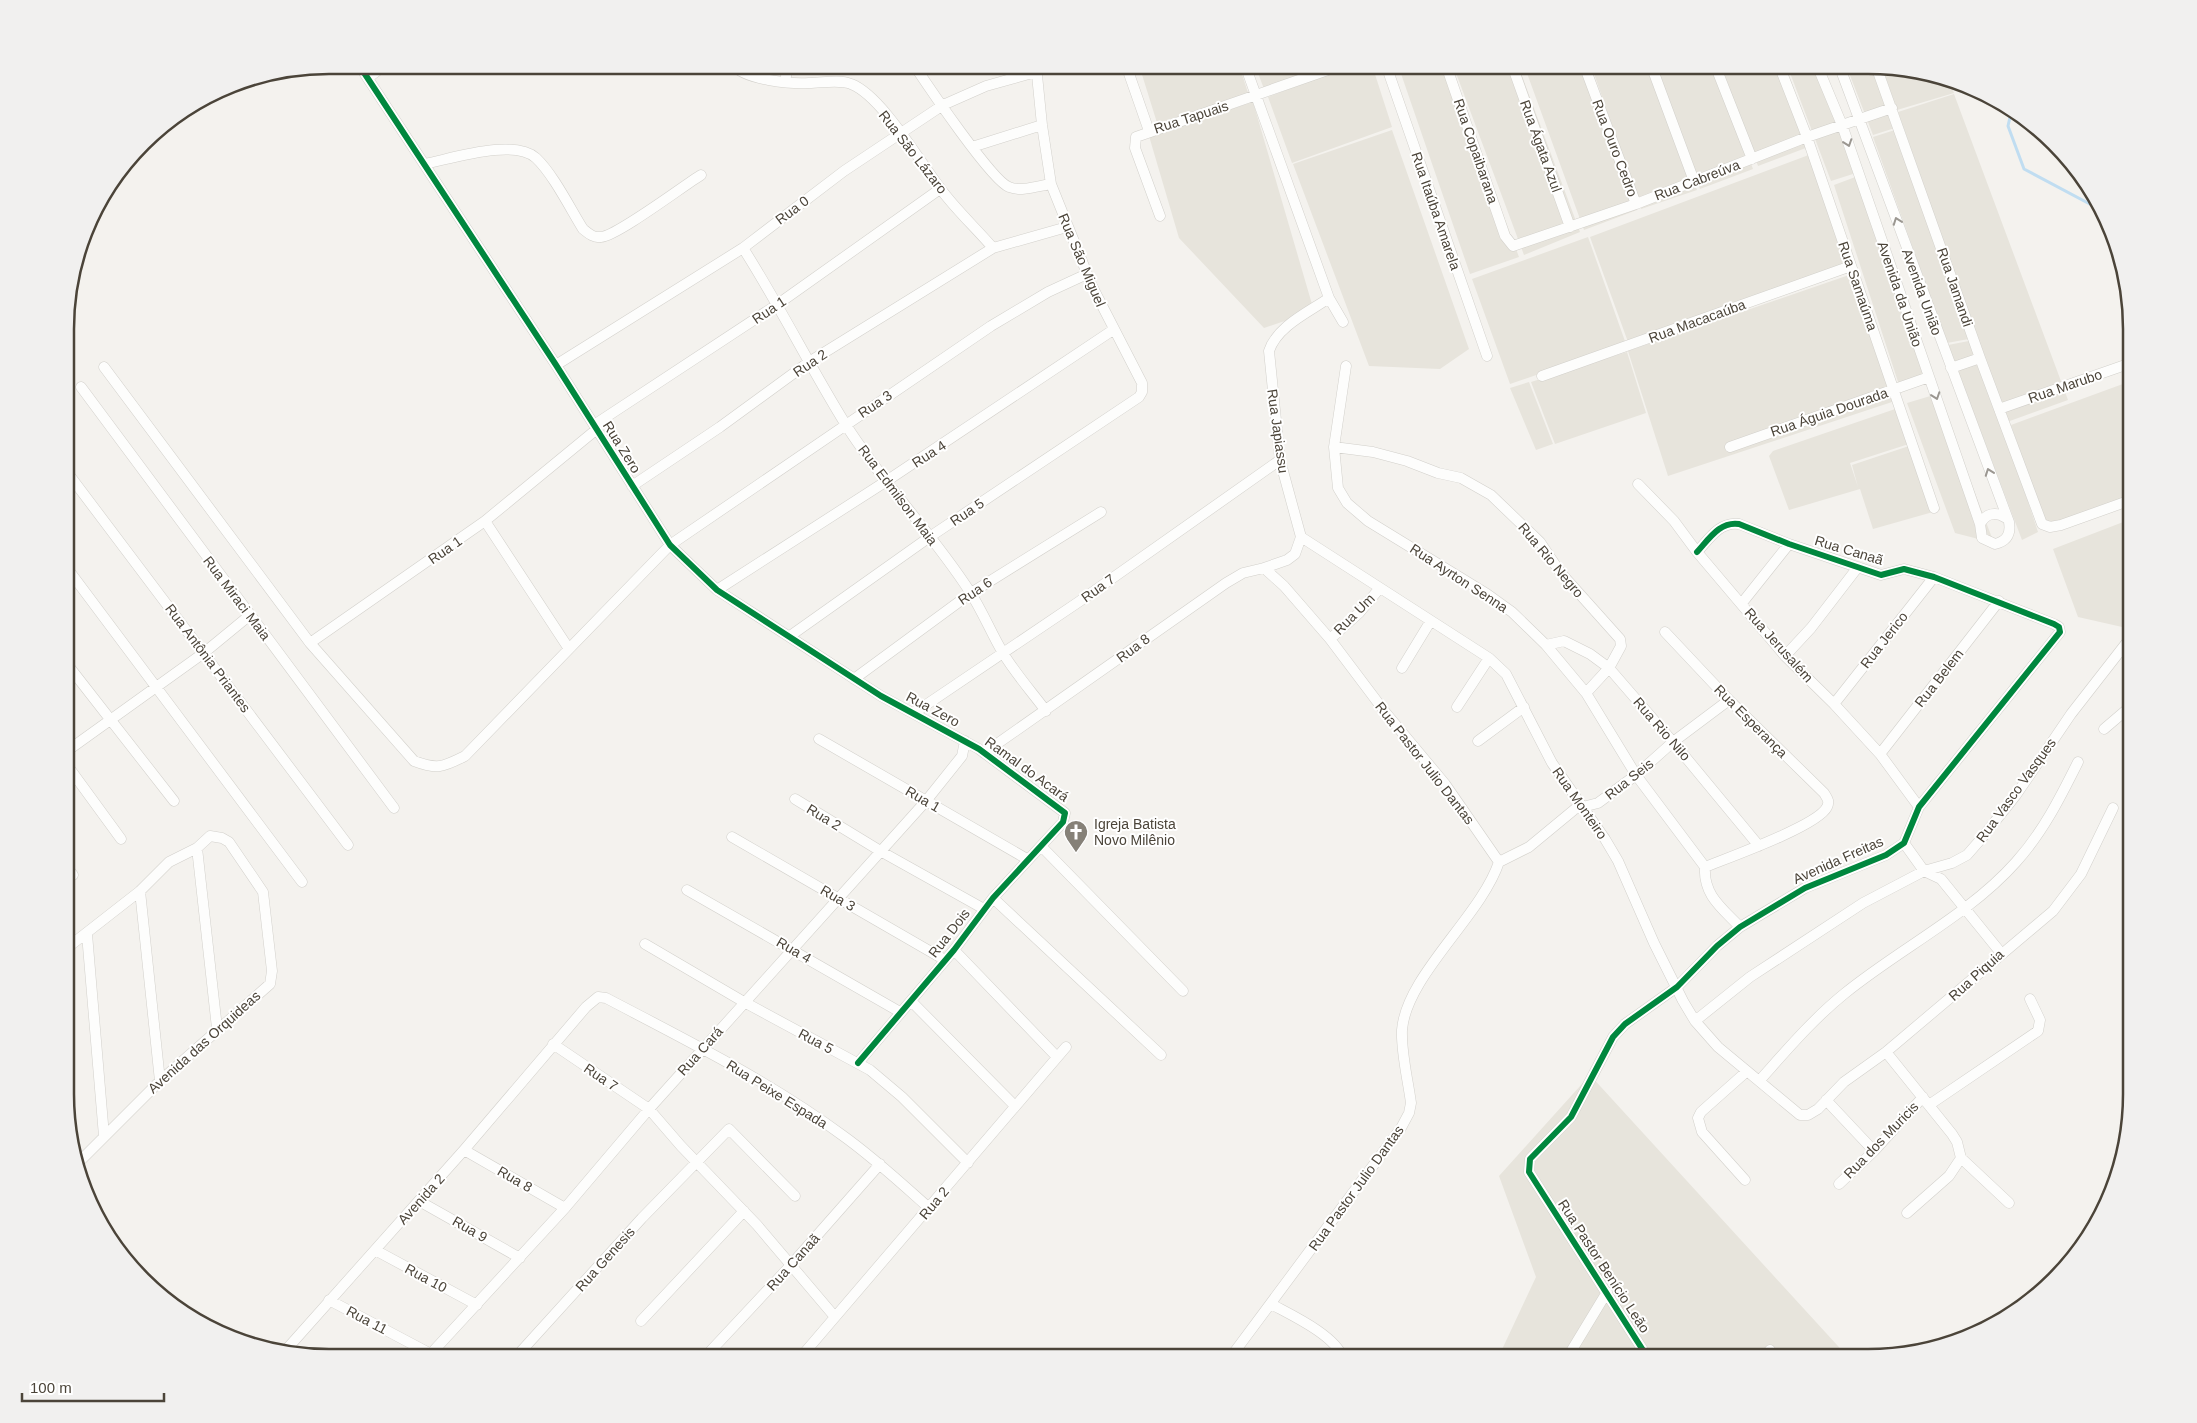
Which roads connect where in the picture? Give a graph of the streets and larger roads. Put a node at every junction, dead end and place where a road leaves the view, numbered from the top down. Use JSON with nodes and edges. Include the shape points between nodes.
{"nodes":[{"id":1,"x":365,"y":74,"type":"edge"},
{"id":2,"x":373,"y":74,"type":"edge"},
{"id":3,"x":746,"y":74,"type":"edge"},
{"id":4,"x":786,"y":74,"type":"edge"},
{"id":5,"x":920,"y":74,"type":"edge"},
{"id":6,"x":1021,"y":74,"type":"edge"},
{"id":7,"x":1037,"y":74,"type":"edge"},
{"id":8,"x":1129,"y":74,"type":"edge"},
{"id":9,"x":1249,"y":74,"type":"edge"},
{"id":10,"x":1316,"y":74,"type":"edge"},
{"id":11,"x":1389,"y":74,"type":"edge"},
{"id":12,"x":1449,"y":74,"type":"edge"},
{"id":13,"x":1515,"y":74,"type":"edge"},
{"id":14,"x":1587,"y":74,"type":"edge"},
{"id":15,"x":1654,"y":74,"type":"edge"},
{"id":16,"x":1719,"y":74,"type":"edge"},
{"id":17,"x":1782,"y":74,"type":"edge"},
{"id":18,"x":1821,"y":74,"type":"edge"},
{"id":19,"x":1842,"y":74,"type":"edge"},
{"id":20,"x":1879,"y":74,"type":"edge"},
{"id":21,"x":368,"y":78,"type":"junction"},
{"id":22,"x":785,"y":82,"type":"junction"},
{"id":23,"x":1257,"y":95,"type":"junction"},
{"id":24,"x":943,"y":106,"type":"junction"},
{"id":25,"x":1892,"y":108,"type":"junction"},
{"id":26,"x":1860,"y":119,"type":"junction"},
{"id":27,"x":1042,"y":125,"type":"junction"},
{"id":28,"x":1842,"y":125,"type":"junction"},
{"id":29,"x":1149,"y":131,"type":"junction"},
{"id":30,"x":901,"y":132,"type":"junction"},
{"id":31,"x":1807,"y":137,"type":"junction"},
{"id":32,"x":972,"y":147,"type":"junction"},
{"id":33,"x":1752,"y":159,"type":"junction"},
{"id":34,"x":424,"y":164,"type":"junction"},
{"id":35,"x":701,"y":175,"type":"dead end"},
{"id":36,"x":1694,"y":181,"type":"junction"},
{"id":37,"x":1051,"y":184,"type":"junction"},
{"id":38,"x":940,"y":189,"type":"junction"},
{"id":39,"x":1636,"y":204,"type":"junction"},
{"id":40,"x":1160,"y":216,"type":"dead end"},
{"id":41,"x":1067,"y":227,"type":"junction"},
{"id":42,"x":1570,"y":227,"type":"junction"},
{"id":43,"x":1506,"y":236,"type":"joint"},
{"id":44,"x":743,"y":248,"type":"junction"},
{"id":45,"x":993,"y":248,"type":"junction"},
{"id":46,"x":1851,"y":266,"type":"junction"},
{"id":47,"x":1087,"y":274,"type":"junction"},
{"id":48,"x":1329,"y":298,"type":"junction"},
{"id":49,"x":778,"y":304,"type":"junction"},
{"id":50,"x":1342,"y":322,"type":"dead end"},
{"id":51,"x":1114,"y":330,"type":"junction"},
{"id":52,"x":1487,"y":356,"type":"dead end"},
{"id":53,"x":1980,"y":358,"type":"junction"},
{"id":54,"x":809,"y":362,"type":"junction"},
{"id":55,"x":556,"y":365,"type":"junction"},
{"id":56,"x":1346,"y":366,"type":"dead end"},
{"id":57,"x":2123,"y":366,"type":"edge"},
{"id":58,"x":104,"y":367,"type":"dead end"},
{"id":59,"x":1950,"y":368,"type":"junction"},
{"id":60,"x":1542,"y":376,"type":"dead end"},
{"id":61,"x":1929,"y":377,"type":"junction"},
{"id":62,"x":80,"y":387,"type":"dead end"},
{"id":63,"x":1893,"y":390,"type":"junction"},
{"id":64,"x":1999,"y":409,"type":"junction"},
{"id":65,"x":846,"y":424,"type":"junction"},
{"id":66,"x":1096,"y":425,"type":"joint"},
{"id":67,"x":595,"y":427,"type":"junction"},
{"id":68,"x":1334,"y":447,"type":"junction"},
{"id":69,"x":1730,"y":447,"type":"dead end"},
{"id":70,"x":1280,"y":460,"type":"junction"},
{"id":71,"x":74,"y":481,"type":"edge"},
{"id":72,"x":885,"y":482,"type":"junction"},
{"id":73,"x":1638,"y":484,"type":"dead end"},
{"id":74,"x":632,"y":486,"type":"junction"},
{"id":75,"x":2123,"y":503,"type":"edge"},
{"id":76,"x":1934,"y":508,"type":"dead end"},
{"id":77,"x":1101,"y":512,"type":"dead end"},
{"id":78,"x":2006,"y":518,"type":"junction"},
{"id":79,"x":485,"y":521,"type":"junction"},
{"id":80,"x":1980,"y":524,"type":"junction"},
{"id":81,"x":931,"y":536,"type":"junction"},
{"id":82,"x":1301,"y":537,"type":"junction"},
{"id":83,"x":1789,"y":544,"type":"junction"},
{"id":84,"x":670,"y":545,"type":"junction"},
{"id":85,"x":1697,"y":552,"type":"junction"},
{"id":86,"x":1264,"y":568,"type":"junction"},
{"id":87,"x":1858,"y":568,"type":"junction"},
{"id":88,"x":74,"y":577,"type":"edge"},
{"id":89,"x":1934,"y":577,"type":"junction"},
{"id":90,"x":1379,"y":589,"type":"junction"},
{"id":91,"x":717,"y":590,"type":"junction"},
{"id":92,"x":971,"y":593,"type":"junction"},
{"id":93,"x":1998,"y":601,"type":"junction"},
{"id":94,"x":1742,"y":603,"type":"junction"},
{"id":95,"x":250,"y":615,"type":"junction"},
{"id":96,"x":1430,"y":622,"type":"junction"},
{"id":97,"x":2059,"y":627,"type":"joint"},
{"id":98,"x":1665,"y":632,"type":"dead end"},
{"id":99,"x":790,"y":636,"type":"junction"},
{"id":100,"x":1330,"y":639,"type":"junction"},
{"id":101,"x":310,"y":643,"type":"junction"},
{"id":102,"x":1546,"y":645,"type":"junction"},
{"id":103,"x":2123,"y":648,"type":"edge"},
{"id":104,"x":569,"y":649,"type":"junction"},
{"id":105,"x":205,"y":652,"type":"junction"},
{"id":106,"x":1003,"y":653,"type":"junction"},
{"id":107,"x":1785,"y":656,"type":"junction"},
{"id":108,"x":1489,"y":658,"type":"junction"},
{"id":109,"x":1402,"y":668,"type":"dead end"},
{"id":110,"x":1609,"y":668,"type":"junction"},
{"id":111,"x":74,"y":673,"type":"edge"},
{"id":112,"x":854,"y":678,"type":"junction"},
{"id":113,"x":157,"y":686,"type":"junction"},
{"id":114,"x":1586,"y":693,"type":"junction"},
{"id":115,"x":1729,"y":700,"type":"junction"},
{"id":116,"x":1834,"y":704,"type":"junction"},
{"id":117,"x":1524,"y":707,"type":"junction"},
{"id":118,"x":1457,"y":708,"type":"dead end"},
{"id":119,"x":1046,"y":711,"type":"junction"},
{"id":120,"x":914,"y":713,"type":"junction"},
{"id":121,"x":2123,"y":713,"type":"edge"},
{"id":122,"x":110,"y":720,"type":"junction"},
{"id":123,"x":2104,"y":729,"type":"dead end"},
{"id":124,"x":819,"y":740,"type":"dead end"},
{"id":125,"x":965,"y":741,"type":"junction"},
{"id":126,"x":1478,"y":741,"type":"dead end"},
{"id":127,"x":1673,"y":742,"type":"junction"},
{"id":128,"x":74,"y":746,"type":"edge"},
{"id":129,"x":982,"y":751,"type":"junction"},
{"id":130,"x":1880,"y":754,"type":"junction"},
{"id":131,"x":962,"y":756,"type":"junction"},
{"id":132,"x":2078,"y":762,"type":"dead end"},
{"id":133,"x":74,"y":775,"type":"edge"},
{"id":134,"x":1636,"y":775,"type":"junction"},
{"id":135,"x":795,"y":799,"type":"dead end"},
{"id":136,"x":174,"y":801,"type":"dead end"},
{"id":137,"x":926,"y":801,"type":"junction"},
{"id":138,"x":1582,"y":806,"type":"junction"},
{"id":139,"x":1920,"y":807,"type":"junction"},
{"id":140,"x":394,"y":808,"type":"dead end"},
{"id":141,"x":2113,"y":808,"type":"dead end"},
{"id":142,"x":1062,"y":822,"type":"joint"},
{"id":143,"x":732,"y":836,"type":"dead end"},
{"id":144,"x":121,"y":839,"type":"dead end"},
{"id":145,"x":1904,"y":843,"type":"junction"},
{"id":146,"x":348,"y":845,"type":"dead end"},
{"id":147,"x":1041,"y":846,"type":"junction"},
{"id":148,"x":1759,"y":846,"type":"junction"},
{"id":149,"x":197,"y":848,"type":"junction"},
{"id":150,"x":882,"y":852,"type":"junction"},
{"id":151,"x":1027,"y":859,"type":"junction"},
{"id":152,"x":1499,"y":862,"type":"junction"},
{"id":153,"x":1705,"y":867,"type":"junction"},
{"id":154,"x":1924,"y":871,"type":"junction"},
{"id":155,"x":302,"y":882,"type":"dead end"},
{"id":156,"x":687,"y":890,"type":"dead end"},
{"id":157,"x":140,"y":891,"type":"junction"},
{"id":158,"x":993,"y":898,"type":"junction"},
{"id":159,"x":839,"y":899,"type":"junction"},
{"id":160,"x":1965,"y":908,"type":"junction"},
{"id":161,"x":984,"y":909,"type":"junction"},
{"id":162,"x":1740,"y":926,"type":"junction"},
{"id":163,"x":86,"y":934,"type":"junction"},
{"id":164,"x":74,"y":943,"type":"edge"},
{"id":165,"x":645,"y":944,"type":"dead end"},
{"id":166,"x":793,"y":949,"type":"junction"},
{"id":167,"x":954,"y":950,"type":"junction"},
{"id":168,"x":2001,"y":953,"type":"junction"},
{"id":169,"x":945,"y":960,"type":"junction"},
{"id":170,"x":1677,"y":987,"type":"junction"},
{"id":171,"x":1183,"y":991,"type":"dead end"},
{"id":172,"x":2030,"y":998,"type":"dead end"},
{"id":173,"x":610,"y":1001,"type":"joint"},
{"id":174,"x":911,"y":1001,"type":"junction"},
{"id":175,"x":744,"y":1002,"type":"junction"},
{"id":176,"x":900,"y":1012,"type":"junction"},
{"id":177,"x":1695,"y":1021,"type":"junction"},
{"id":178,"x":217,"y":1028,"type":"junction"},
{"id":179,"x":553,"y":1044,"type":"junction"},
{"id":180,"x":1066,"y":1047,"type":"dead end"},
{"id":181,"x":703,"y":1048,"type":"junction"},
{"id":182,"x":1886,"y":1052,"type":"junction"},
{"id":183,"x":1160,"y":1055,"type":"dead end"},
{"id":184,"x":1057,"y":1057,"type":"junction"},
{"id":185,"x":858,"y":1063,"type":"junction"},
{"id":186,"x":1746,"y":1072,"type":"junction"},
{"id":187,"x":160,"y":1081,"type":"junction"},
{"id":188,"x":1590,"y":1081,"type":"joint"},
{"id":189,"x":1759,"y":1081,"type":"junction"},
{"id":190,"x":1826,"y":1100,"type":"junction"},
{"id":191,"x":1926,"y":1101,"type":"junction"},
{"id":192,"x":1015,"y":1106,"type":"junction"},
{"id":193,"x":649,"y":1109,"type":"junction"},
{"id":194,"x":1808,"y":1115,"type":"joint"},
{"id":195,"x":104,"y":1136,"type":"junction"},
{"id":196,"x":464,"y":1150,"type":"junction"},
{"id":197,"x":1874,"y":1151,"type":"junction"},
{"id":198,"x":1961,"y":1158,"type":"junction"},
{"id":199,"x":82,"y":1159,"type":"edge"},
{"id":200,"x":697,"y":1162,"type":"junction"},
{"id":201,"x":968,"y":1163,"type":"junction"},
{"id":202,"x":880,"y":1164,"type":"junction"},
{"id":203,"x":1745,"y":1180,"type":"dead end"},
{"id":204,"x":1839,"y":1184,"type":"dead end"},
{"id":205,"x":795,"y":1196,"type":"dead end"},
{"id":206,"x":419,"y":1200,"type":"junction"},
{"id":207,"x":2009,"y":1203,"type":"dead end"},
{"id":208,"x":565,"y":1208,"type":"junction"},
{"id":209,"x":930,"y":1208,"type":"junction"},
{"id":210,"x":744,"y":1211,"type":"junction"},
{"id":211,"x":1907,"y":1213,"type":"dead end"},
{"id":212,"x":375,"y":1250,"type":"junction"},
{"id":213,"x":520,"y":1258,"type":"junction"},
{"id":214,"x":792,"y":1265,"type":"junction"},
{"id":215,"x":1607,"y":1292,"type":"junction"},
{"id":216,"x":329,"y":1300,"type":"junction"},
{"id":217,"x":1271,"y":1304,"type":"junction"},
{"id":218,"x":477,"y":1305,"type":"junction"},
{"id":219,"x":835,"y":1317,"type":"junction"},
{"id":220,"x":641,"y":1321,"type":"dead end"},
{"id":221,"x":290,"y":1346,"type":"edge"},
{"id":222,"x":416,"y":1349,"type":"edge"},
{"id":223,"x":436,"y":1349,"type":"edge"},
{"id":224,"x":523,"y":1349,"type":"edge"},
{"id":225,"x":713,"y":1349,"type":"edge"},
{"id":226,"x":809,"y":1349,"type":"edge"},
{"id":227,"x":1237,"y":1349,"type":"edge"},
{"id":228,"x":1339,"y":1349,"type":"edge"},
{"id":229,"x":1572,"y":1349,"type":"edge"},
{"id":230,"x":1642,"y":1349,"type":"edge"}],
"edges":[{"from":1,"to":21,"type":"street","name":"Rua Zero"},
{"from":2,"to":21,"type":"street"},
{"from":3,"to":22,"type":"street","name":"Rua São Lázaro"},
{"from":4,"to":22,"type":"street"},
{"from":5,"to":24,"type":"street"},
{"from":6,"to":24,"type":"street","name":"Rua 0"},
{"from":7,"to":27,"type":"street","name":"Rua São Miguel"},
{"from":8,"to":29,"type":"street"},
{"from":9,"to":23,"type":"street"},
{"from":10,"to":23,"type":"street","name":"Rua Tapuais"},
{"from":11,"to":52,"type":"street","name":"Rua Itaúba Amarela"},
{"from":12,"to":43,"type":"street","name":"Rua Copaibarana"},
{"from":13,"to":42,"type":"street","name":"Rua Ágata Azul"},
{"from":14,"to":39,"type":"street","name":"Rua Ouro Cedro"},
{"from":15,"to":36,"type":"street"},
{"from":16,"to":33,"type":"street"},
{"from":17,"to":31,"type":"street","name":"Rua Samaúma"},
{"from":18,"to":28,"type":"street","name":"Avenida da União"},
{"from":19,"to":26,"type":"street","name":"Avenida União"},
{"from":20,"to":25,"type":"street","name":"Rua Jamandi"},
{"from":21,"to":34,"type":"street","name":"Rua Zero"},
{"from":22,"to":30,"type":"street","name":"Rua São Lázaro","via":[[852,84],[869,96]]},
{"from":23,"to":29,"type":"street","name":"Rua Tapuais"},
{"from":23,"to":48,"type":"street"},
{"from":24,"to":30,"type":"street","name":"Rua 0"},
{"from":24,"to":32,"type":"street"},
{"from":25,"to":26,"type":"street","name":"Rua Cabreúva"},
{"from":25,"to":53,"type":"street","name":"Rua Jamandi"},
{"from":26,"to":28,"type":"street","name":"Rua Cabreúva"},
{"from":59,"to":26,"type":"street","name":"Avenida União","one_way":true},
{"from":27,"to":32,"type":"street"},
{"from":27,"to":37,"type":"street","name":"Rua São Miguel"},
{"from":28,"to":31,"type":"street","name":"Rua Cabreúva"},
{"from":28,"to":61,"type":"street","name":"Avenida da União","one_way":true},
{"from":29,"to":40,"type":"street","name":"Rua Tapuais","via":[[1136,137],[1135,148]]},
{"from":30,"to":38,"type":"street","name":"Rua São Lázaro"},
{"from":30,"to":44,"type":"street","name":"Rua 0"},
{"from":31,"to":33,"type":"street","name":"Rua Cabreúva"},
{"from":31,"to":46,"type":"street","name":"Rua Samaúma"},
{"from":32,"to":37,"type":"street","via":[[1004,185],[1022,188]]},
{"from":33,"to":36,"type":"street","name":"Rua Cabreúva"},
{"from":34,"to":35,"type":"street","via":[[502,149],[522,150],[541,163],[584,228],[593,236],[600,237],[625,225]]},
{"from":34,"to":55,"type":"street","name":"Rua Zero"},
{"from":36,"to":39,"type":"street","name":"Rua Cabreúva"},
{"from":37,"to":41,"type":"street","name":"Rua São Miguel"},
{"from":38,"to":45,"type":"street","name":"Rua São Lázaro"},
{"from":38,"to":49,"type":"street","name":"Rua 1"},
{"from":39,"to":42,"type":"street","name":"Rua Cabreúva"},
{"from":41,"to":45,"type":"street"},
{"from":41,"to":47,"type":"street","name":"Rua São Miguel"},
{"from":42,"to":43,"type":"street","name":"Rua Cabreúva","via":[[1516,246],[1511,245]]},
{"from":44,"to":49,"type":"street","name":"Rua Edmilson Maia"},
{"from":44,"to":55,"type":"street","name":"Rua 0"},
{"from":45,"to":54,"type":"street","name":"Rua 2"},
{"from":46,"to":60,"type":"street","name":"Rua Macacaúba"},
{"from":46,"to":63,"type":"street","name":"Rua Samaúma"},
{"from":47,"to":51,"type":"street","name":"Rua São Miguel"},
{"from":47,"to":65,"type":"street","name":"Rua 3","via":[[1048,292],[991,326]]},
{"from":48,"to":50,"type":"street"},
{"from":48,"to":70,"type":"street","name":"Rua Japiassu","via":[[1287,327],[1269,351]]},
{"from":49,"to":54,"type":"street","name":"Rua Edmilson Maia"},
{"from":49,"to":67,"type":"street","name":"Rua 1"},
{"from":51,"to":66,"type":"street","name":"Rua São Miguel","via":[[1143,387],[1139,397]]},
{"from":51,"to":72,"type":"street","name":"Rua 4"},
{"from":53,"to":59,"type":"street"},
{"from":53,"to":64,"type":"street","name":"Rua Jamandi"},
{"from":54,"to":65,"type":"street","name":"Rua Edmilson Maia"},
{"from":54,"to":74,"type":"street","name":"Rua 2"},
{"from":55,"to":67,"type":"street","name":"Rua Zero"},
{"from":56,"to":68,"type":"street","name":"Rua Ayrton Senna"},
{"from":57,"to":64,"type":"street","name":"Rua Marubo"},
{"from":58,"to":101,"type":"street","name":"Rua 3"},
{"from":78,"to":59,"type":"street","name":"Avenida União","one_way":true},
{"from":61,"to":63,"type":"street","name":"Rua Águia Dourada"},
{"from":61,"to":80,"type":"street","name":"Avenida da União","one_way":true},
{"from":62,"to":95,"type":"street","name":"Rua Miraci Maia"},
{"from":63,"to":69,"type":"street","name":"Rua Águia Dourada"},
{"from":63,"to":76,"type":"street","name":"Rua Samaúma"},
{"from":64,"to":75,"type":"street","name":"Rua Jamandi","via":[[2042,524],[2050,527],[2066,523]]},
{"from":65,"to":72,"type":"street","name":"Rua Edmilson Maia"},
{"from":65,"to":84,"type":"street","name":"Rua 3"},
{"from":66,"to":81,"type":"street","name":"Rua 5"},
{"from":67,"to":74,"type":"street","name":"Rua Zero"},
{"from":67,"to":79,"type":"street","name":"Rua 1"},
{"from":68,"to":102,"type":"street","name":"Rua Ayrton Senna","via":[[1338,488],[1347,503],[1368,520],[1493,598]]},
{"from":68,"to":110,"type":"street","name":"Rua Rio Negro","via":[[1407,461],[1461,478],[1491,494],[1540,542],[1560,572],[1620,639],[1621,646]]},
{"from":70,"to":82,"type":"street","name":"Rua Japiassu"},
{"from":70,"to":106,"type":"street","name":"Rua 7"},
{"from":71,"to":105,"type":"street","name":"Rua Antônia Priantes"},
{"from":72,"to":81,"type":"street","name":"Rua Edmilson Maia"},
{"from":72,"to":91,"type":"street","name":"Rua 4"},
{"from":73,"to":85,"type":"street","name":"Rua Jerusalém","via":[[1674,521]]},
{"from":74,"to":84,"type":"street","name":"Rua Zero"},
{"from":77,"to":92,"type":"street","name":"Rua 6"},
{"from":78,"to":80,"type":"street","via":[[1991,514]]},
{"from":78,"to":80,"type":"street","name":"Avenida da União","via":[[2009,532],[2004,541],[1995,544],[1982,538]]},
{"from":79,"to":101,"type":"street","name":"Rua 1"},
{"from":79,"to":104,"type":"street"},
{"from":81,"to":92,"type":"street","name":"Rua Edmilson Maia"},
{"from":81,"to":99,"type":"street","name":"Rua 5"},
{"from":82,"to":86,"type":"street","via":[[1295,554]]},
{"from":82,"to":90,"type":"street","name":"Rua Monteiro"},
{"from":83,"to":85,"type":"street","name":"Rua Canaã","via":[[1730,523],[1723,525]]},
{"from":83,"to":87,"type":"street","name":"Rua Canaã"},
{"from":83,"to":94,"type":"street"},
{"from":84,"to":91,"type":"street","name":"Rua Zero"},
{"from":84,"to":104,"type":"street","name":"Rua 3"},
{"from":85,"to":94,"type":"street","name":"Rua Jerusalém"},
{"from":86,"to":100,"type":"street","name":"Rua Pastor Julio Dantas"},
{"from":86,"to":119,"type":"street","name":"Rua 8","via":[[1243,573],[1226,582]]},
{"from":87,"to":89,"type":"street","name":"Rua Canaã","via":[[1881,575],[1904,569]]},
{"from":87,"to":107,"type":"street"},
{"from":88,"to":113,"type":"street"},
{"from":89,"to":93,"type":"street","name":"Rua Canaã"},
{"from":89,"to":116,"type":"street","name":"Rua Jerico"},
{"from":90,"to":96,"type":"street","name":"Rua Monteiro"},
{"from":90,"to":100,"type":"street","name":"Rua Um","via":[[1359,613]]},
{"from":91,"to":99,"type":"street","name":"Rua Zero"},
{"from":92,"to":106,"type":"street","name":"Rua Edmilson Maia"},
{"from":92,"to":112,"type":"street","name":"Rua 6"},
{"from":93,"to":97,"type":"street","name":"Rua Canaã"},
{"from":93,"to":130,"type":"street","name":"Rua Belem"},
{"from":94,"to":107,"type":"street","name":"Rua Jerusalém"},
{"from":95,"to":105,"type":"street"},
{"from":95,"to":140,"type":"street","name":"Rua Miraci Maia"},
{"from":96,"to":108,"type":"street","name":"Rua Monteiro"},
{"from":96,"to":109,"type":"street"},
{"from":97,"to":139,"type":"street","name":"Avenida Freitas","via":[[2058,636]]},
{"from":98,"to":115,"type":"street","name":"Rua Esperança"},
{"from":99,"to":112,"type":"street","name":"Rua Zero"},
{"from":100,"to":152,"type":"street","name":"Rua Pastor Julio Dantas","via":[[1445,784]]},
{"from":101,"to":104,"type":"street","name":"Rua 3","via":[[414,761],[430,767],[443,767],[465,756]]},
{"from":102,"to":110,"type":"street","name":"Rua Rio Nilo","via":[[1564,641]]},
{"from":102,"to":114,"type":"street","name":"Rua Ayrton Senna"},
{"from":103,"to":154,"type":"street","name":"Rua Vasco Vasques","via":[[2071,714],[1982,839],[1952,863]]},
{"from":105,"to":113,"type":"street"},
{"from":105,"to":146,"type":"street","name":"Rua Antônia Priantes"},
{"from":106,"to":119,"type":"street","name":"Rua Edmilson Maia"},
{"from":106,"to":120,"type":"street","name":"Rua 7"},
{"from":107,"to":116,"type":"street","name":"Rua Jerusalém"},
{"from":108,"to":117,"type":"street","name":"Rua Monteiro","via":[[1506,674]]},
{"from":108,"to":118,"type":"street"},
{"from":110,"to":114,"type":"street"},
{"from":110,"to":127,"type":"street","name":"Rua Rio Nilo"},
{"from":111,"to":122,"type":"street"},
{"from":112,"to":120,"type":"street","name":"Rua Zero"},
{"from":113,"to":122,"type":"street"},
{"from":113,"to":155,"type":"street"},
{"from":114,"to":134,"type":"street","name":"Rua Ayrton Senna"},
{"from":115,"to":127,"type":"street","name":"Rua Seis"},
{"from":115,"to":148,"type":"street","name":"Rua Esperança","via":[[1828,800],[1824,812]]},
{"from":116,"to":130,"type":"street","name":"Rua Jerusalém"},
{"from":117,"to":126,"type":"street"},
{"from":117,"to":138,"type":"street","name":"Rua Monteiro","via":[[1552,763]]},
{"from":119,"to":129,"type":"street","name":"Rua 8"},
{"from":120,"to":125,"type":"street","name":"Rua Zero"},
{"from":121,"to":123,"type":"street"},
{"from":122,"to":128,"type":"street"},
{"from":122,"to":136,"type":"street"},
{"from":124,"to":137,"type":"street","name":"Rua 1"},
{"from":125,"to":129,"type":"street","name":"Ramal do Acará"},
{"from":125,"to":131,"type":"street","name":"Rua Cará"},
{"from":127,"to":134,"type":"street","name":"Rua Seis"},
{"from":127,"to":148,"type":"street","name":"Rua Rio Nilo"},
{"from":129,"to":131,"type":"street","name":"Rua 8"},
{"from":129,"to":142,"type":"street","name":"Ramal do Acará","via":[[1064,810],[1066,816]]},
{"from":130,"to":139,"type":"street","name":"Rua Jerusalém"},
{"from":131,"to":137,"type":"street","name":"Rua Cará"},
{"from":132,"to":160,"type":"street","via":[[2053,814],[2033,843],[2015,864]]},
{"from":133,"to":144,"type":"street"},
{"from":134,"to":138,"type":"street","name":"Rua Seis","via":[[1598,803]]},
{"from":134,"to":153,"type":"street","name":"Rua Ayrton Senna"},
{"from":135,"to":150,"type":"street","name":"Rua 2"},
{"from":137,"to":150,"type":"street","name":"Rua Cará"},
{"from":137,"to":151,"type":"street","name":"Rua 1"},
{"from":138,"to":152,"type":"street","name":"Rua Seis","via":[[1567,813],[1529,847]]},
{"from":138,"to":170,"type":"street","name":"Rua Monteiro","via":[[1625,874],[1654,943]]},
{"from":139,"to":145,"type":"street","name":"Avenida Freitas"},
{"from":141,"to":168,"type":"street","name":"Rua Piquia","via":[[2081,874],[2066,896],[2053,911]]},
{"from":142,"to":147,"type":"street","name":"Rua Dois"},
{"from":143,"to":159,"type":"street","name":"Rua 3"},
{"from":145,"to":154,"type":"street"},
{"from":145,"to":162,"type":"street","name":"Avenida Freitas","via":[[1886,855],[1798,891]]},
{"from":147,"to":151,"type":"street","name":"Rua Dois"},
{"from":147,"to":171,"type":"street"},
{"from":148,"to":153,"type":"street"},
{"from":149,"to":157,"type":"street","via":[[169,862]]},
{"from":149,"to":178,"type":"street"},
{"from":149,"to":178,"type":"street","name":"Avenida das Orquideas","via":[[210,836],[229,842],[263,892],[270,984]]},
{"from":150,"to":159,"type":"street","name":"Rua Cará"},
{"from":150,"to":161,"type":"street","name":"Rua 2"},
{"from":151,"to":158,"type":"street","name":"Rua Dois"},
{"from":152,"to":217,"type":"street","name":"Rua Pastor Julio Dantas","via":[[1487,888],[1423,978],[1405,1012],[1402,1031],[1411,1102],[1409,1114],[1393,1141]]},
{"from":153,"to":162,"type":"street","via":[[1707,890]]},
{"from":154,"to":160,"type":"street","via":[[1941,879]]},
{"from":154,"to":177,"type":"street","name":"Rua Vasco Vasques","via":[[1863,903],[1787,952]]},
{"from":156,"to":166,"type":"street","name":"Rua 4"},
{"from":157,"to":163,"type":"street"},
{"from":157,"to":187,"type":"street"},
{"from":158,"to":161,"type":"street","name":"Rua Dois"},
{"from":158,"to":183,"type":"street"},
{"from":159,"to":166,"type":"street","name":"Rua Cará"},
{"from":159,"to":169,"type":"street","name":"Rua 3"},
{"from":160,"to":168,"type":"street"},
{"from":160,"to":189,"type":"street","via":[[1845,993]]},
{"from":161,"to":167,"type":"street","name":"Rua Dois"},
{"from":162,"to":170,"type":"street","name":"Avenida Freitas"},
{"from":163,"to":164,"type":"street"},
{"from":163,"to":195,"type":"street"},
{"from":165,"to":175,"type":"street","name":"Rua 5"},
{"from":166,"to":175,"type":"street","name":"Rua Cará"},
{"from":166,"to":176,"type":"street","name":"Rua 4"},
{"from":167,"to":169,"type":"street","name":"Rua Dois"},
{"from":167,"to":184,"type":"street"},
{"from":168,"to":182,"type":"street","name":"Rua Piquia"},
{"from":169,"to":174,"type":"street","name":"Rua Dois"},
{"from":170,"to":177,"type":"street","name":"Rua Monteiro"},
{"from":170,"to":188,"type":"street","name":"Avenida Freitas","via":[[1625,1024],[1613,1037]]},
{"from":172,"to":191,"type":"street","name":"Rua dos Muricis","via":[[2040,1020],[2038,1031]]},
{"from":173,"to":179,"type":"street","name":"Avenida 2","via":[[601,997],[595,999]]},
{"from":173,"to":181,"type":"street","name":"Rua Peixe Espada"},
{"from":174,"to":176,"type":"street","name":"Rua Dois"},
{"from":174,"to":192,"type":"street"},
{"from":175,"to":181,"type":"street","name":"Rua Cará"},
{"from":175,"to":185,"type":"street","name":"Rua 5"},
{"from":176,"to":185,"type":"street","name":"Rua Dois"},
{"from":177,"to":186,"type":"street","name":"Rua Monteiro"},
{"from":178,"to":187,"type":"street","name":"Avenida das Orquideas"},
{"from":179,"to":193,"type":"street","name":"Rua 7"},
{"from":179,"to":196,"type":"street","name":"Avenida 2"},
{"from":180,"to":184,"type":"street","name":"Rua 2"},
{"from":181,"to":193,"type":"street","name":"Rua Cará"},
{"from":181,"to":202,"type":"street","name":"Rua Peixe Espada","via":[[833,1128]]},
{"from":182,"to":190,"type":"street","name":"Rua Piquia","via":[[1844,1082]]},
{"from":182,"to":191,"type":"street"},
{"from":184,"to":192,"type":"street","name":"Rua 2"},
{"from":185,"to":201,"type":"street","name":"Rua 5","via":[[902,1097]]},
{"from":186,"to":189,"type":"street","name":"Rua Monteiro"},
{"from":186,"to":203,"type":"street","via":[[1698,1118],[1702,1132]]},
{"from":187,"to":195,"type":"street","name":"Avenida das Orquideas"},
{"from":188,"to":215,"type":"street","name":"Rua Pastor Benício Leão","via":[[1571,1117],[1530,1159],[1528,1169]]},
{"from":189,"to":194,"type":"street","name":"Rua Monteiro","via":[[1795,1112]]},
{"from":190,"to":194,"type":"street","name":"Rua Piquia"},
{"from":190,"to":197,"type":"street"},
{"from":191,"to":197,"type":"street","name":"Rua dos Muricis"},
{"from":191,"to":198,"type":"street","via":[[1957,1142]]},
{"from":192,"to":201,"type":"street","name":"Rua 2"},
{"from":193,"to":200,"type":"street","name":"Rua 7"},
{"from":193,"to":208,"type":"street","name":"Rua Cará"},
{"from":195,"to":199,"type":"street","name":"Avenida das Orquideas"},
{"from":196,"to":206,"type":"street","name":"Avenida 2"},
{"from":196,"to":208,"type":"street","name":"Rua 8"},
{"from":197,"to":204,"type":"street","name":"Rua dos Muricis"},
{"from":198,"to":207,"type":"street"},
{"from":198,"to":211,"type":"street","via":[[1949,1176]]},
{"from":200,"to":205,"type":"street","name":"Rua Genesis","via":[[730,1129]]},
{"from":200,"to":210,"type":"street","name":"Rua 7"},
{"from":200,"to":224,"type":"street","name":"Rua Genesis"},
{"from":201,"to":209,"type":"street","name":"Rua 2"},
{"from":202,"to":209,"type":"street","name":"Rua Peixe Espada"},
{"from":202,"to":214,"type":"street","name":"Rua Canaã"},
{"from":206,"to":212,"type":"street","name":"Avenida 2"},
{"from":206,"to":213,"type":"street","name":"Rua 9"},
{"from":208,"to":213,"type":"street","name":"Rua Cará"},
{"from":209,"to":219,"type":"street","name":"Rua 2"},
{"from":210,"to":214,"type":"street","name":"Rua 7"},
{"from":210,"to":220,"type":"street"},
{"from":212,"to":216,"type":"street","name":"Avenida 2"},
{"from":212,"to":218,"type":"street","name":"Rua 10"},
{"from":213,"to":218,"type":"street","name":"Rua Cará"},
{"from":214,"to":219,"type":"street","name":"Rua 7"},
{"from":214,"to":225,"type":"street","name":"Rua Canaã"},
{"from":215,"to":229,"type":"street"},
{"from":215,"to":230,"type":"street","name":"Rua Pastor Benício Leão"},
{"from":216,"to":221,"type":"street","name":"Avenida 2"},
{"from":216,"to":222,"type":"street","name":"Rua 11"},
{"from":217,"to":227,"type":"street","name":"Rua Pastor Julio Dantas"},
{"from":217,"to":228,"type":"street","via":[[1328,1338]]},
{"from":218,"to":223,"type":"street","name":"Rua Cará"},
{"from":219,"to":226,"type":"street","name":"Rua 2"}]}
